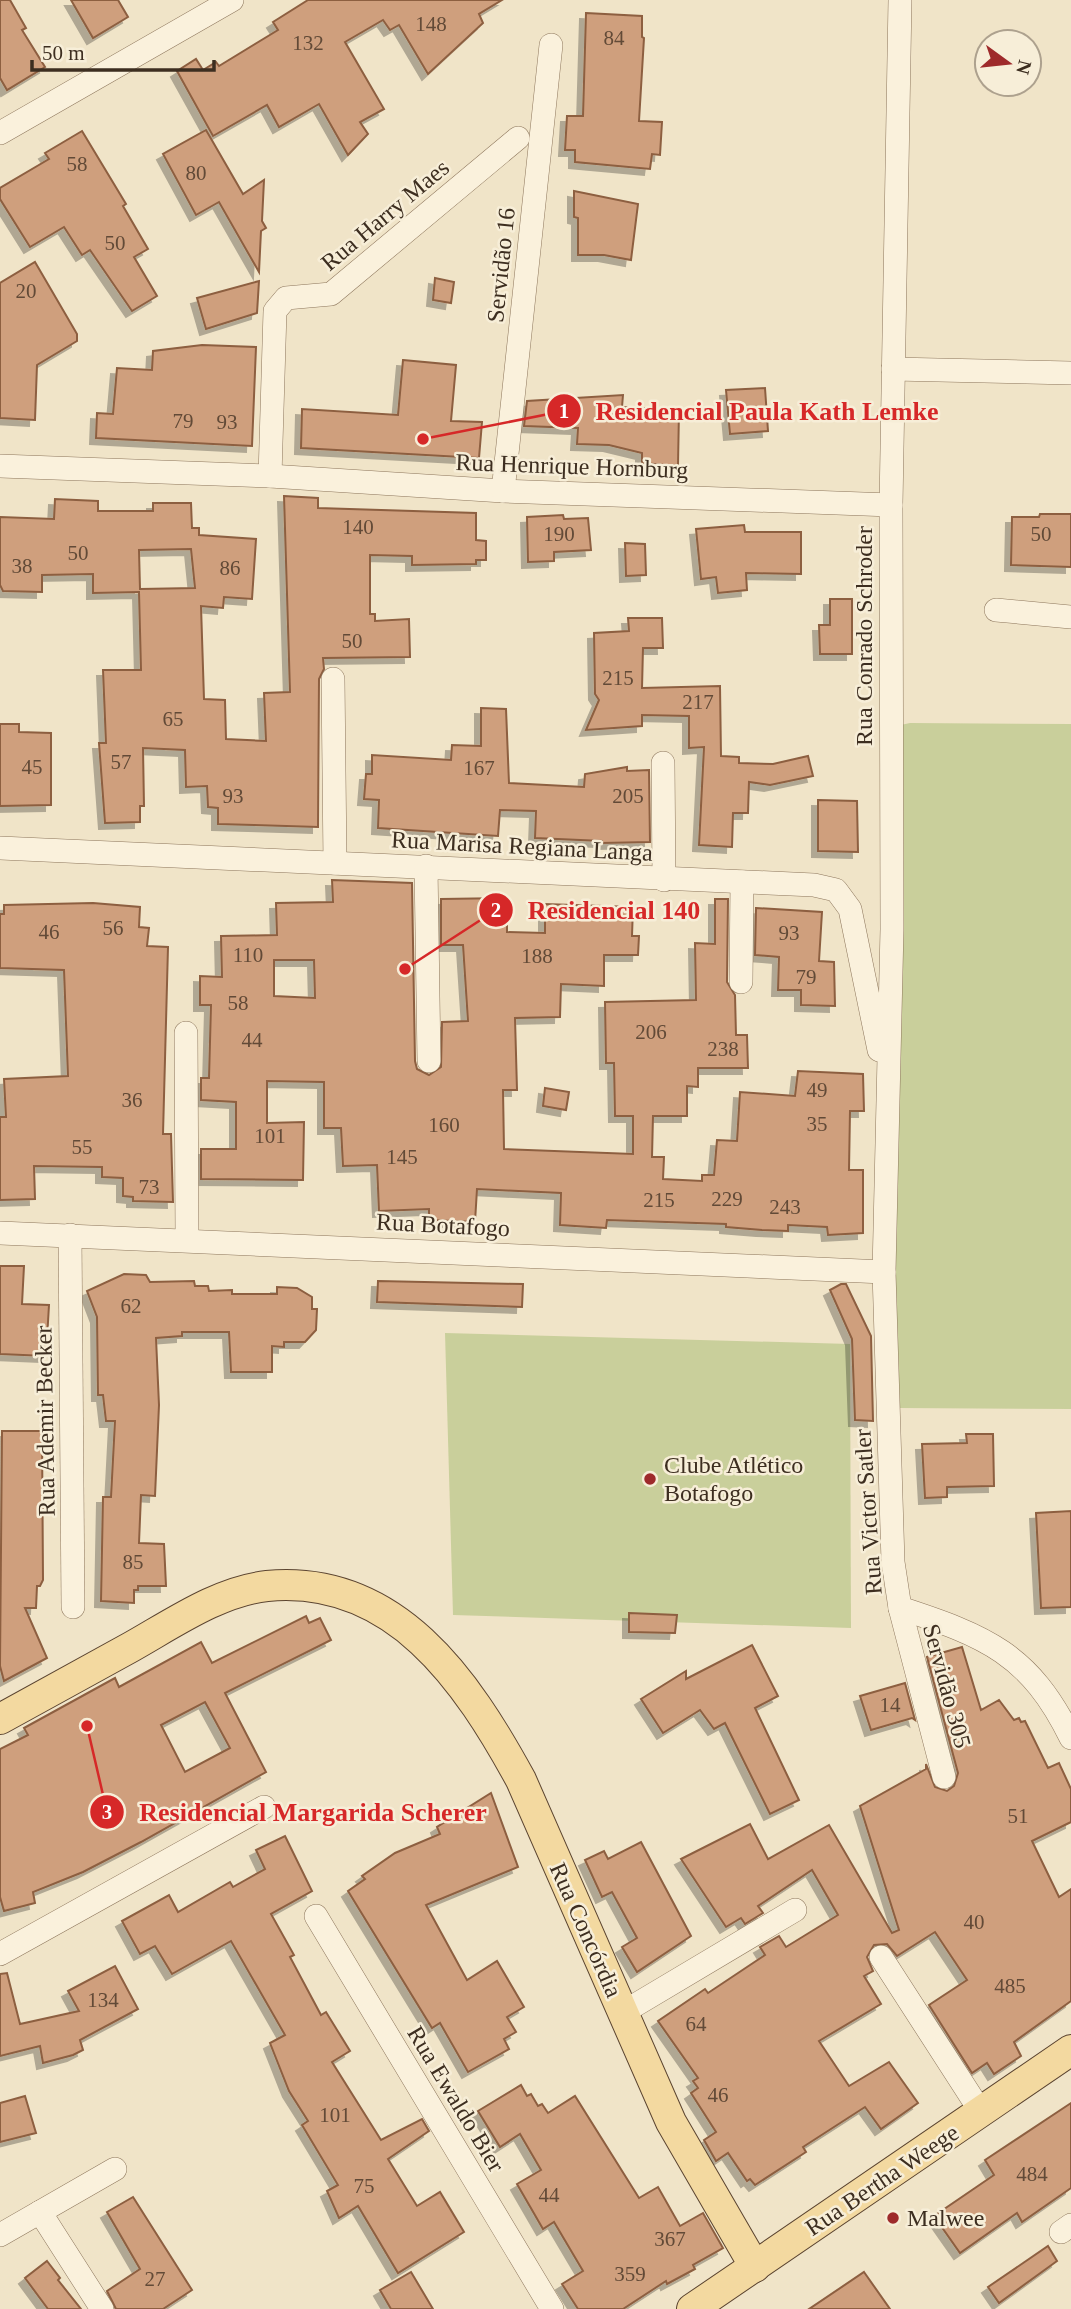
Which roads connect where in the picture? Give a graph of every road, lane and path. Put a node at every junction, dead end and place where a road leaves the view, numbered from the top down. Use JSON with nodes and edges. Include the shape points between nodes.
{"nodes":[{"id":1,"x":232,"y":0,"type":"edge"},
{"id":2,"x":900,"y":0,"type":"edge"},
{"id":3,"x":551,"y":46,"type":"dead end"},
{"id":4,"x":0,"y":134,"type":"edge"},
{"id":5,"x":518,"y":138,"type":"dead end"},
{"id":6,"x":893,"y":369,"type":"junction"},
{"id":7,"x":1071,"y":373,"type":"edge"},
{"id":8,"x":0,"y":466,"type":"edge"},
{"id":9,"x":270,"y":476,"type":"junction"},
{"id":10,"x":503,"y":491,"type":"junction"},
{"id":11,"x":891,"y":505,"type":"junction"},
{"id":12,"x":996,"y":610,"type":"dead end"},
{"id":13,"x":1071,"y":617,"type":"edge"},
{"id":14,"x":333,"y":679,"type":"dead end"},
{"id":15,"x":663,"y":763,"type":"dead end"},
{"id":16,"x":0,"y":848,"type":"edge"},
{"id":17,"x":335,"y":863,"type":"junction"},
{"id":18,"x":426,"y":866,"type":"junction"},
{"id":19,"x":664,"y":880,"type":"junction"},
{"id":20,"x":742,"y":882,"type":"junction"},
{"id":21,"x":741,"y":982,"type":"dead end"},
{"id":22,"x":187,"y":1033,"type":"dead end"},
{"id":23,"x":429,"y":1061,"type":"dead end"},
{"id":24,"x":886,"y":1088,"type":"junction"},
{"id":25,"x":0,"y":1233,"type":"edge"},
{"id":26,"x":70,"y":1235,"type":"junction"},
{"id":27,"x":187,"y":1240,"type":"junction"},
{"id":28,"x":884,"y":1272,"type":"junction"},
{"id":29,"x":74,"y":1607,"type":"dead end"},
{"id":30,"x":900,"y":1608,"type":"junction"},
{"id":31,"x":0,"y":1718,"type":"edge"},
{"id":32,"x":1071,"y":1738,"type":"edge"},
{"id":33,"x":944,"y":1777,"type":"dead end"},
{"id":34,"x":264,"y":1807,"type":"dead end"},
{"id":35,"x":794,"y":1910,"type":"dead end"},
{"id":36,"x":316,"y":1916,"type":"dead end"},
{"id":37,"x":0,"y":1954,"type":"edge"},
{"id":38,"x":881,"y":1957,"type":"dead end"},
{"id":39,"x":622,"y":2013,"type":"junction"},
{"id":40,"x":1071,"y":2050,"type":"edge"},
{"id":41,"x":981,"y":2112,"type":"junction"},
{"id":42,"x":115,"y":2169,"type":"dead end"},
{"id":43,"x":40,"y":2212,"type":"junction"},
{"id":44,"x":0,"y":2235,"type":"edge"},
{"id":45,"x":755,"y":2266,"type":"junction"},
{"id":46,"x":102,"y":2309,"type":"edge"},
{"id":47,"x":552,"y":2309,"type":"edge"},
{"id":48,"x":692,"y":2309,"type":"edge"}],
"edges":[{"from":1,"to":4,"type":"street"},
{"from":2,"to":6,"type":"street","name":"Rua Conrado Schroder"},
{"from":3,"to":10,"type":"street","name":"Servidão 16"},
{"from":5,"to":9,"type":"street","name":"Rua Harry Maes","via":[[331,294],[286,298],[275,311]]},
{"from":6,"to":7,"type":"street"},
{"from":6,"to":11,"type":"street","name":"Rua Conrado Schroder"},
{"from":8,"to":9,"type":"street","name":"Rua Henrique Hornburg"},
{"from":9,"to":10,"type":"street","name":"Rua Henrique Hornburg"},
{"from":10,"to":11,"type":"street","name":"Rua Henrique Hornburg"},
{"from":11,"to":24,"type":"street","name":"Rua Conrado Schroder","via":[[892,929]]},
{"from":12,"to":13,"type":"street"},
{"from":14,"to":17,"type":"street"},
{"from":15,"to":19,"type":"street"},
{"from":16,"to":17,"type":"street","name":"Rua Marisa Regiana Langa"},
{"from":17,"to":18,"type":"street","name":"Rua Marisa Regiana Langa"},
{"from":18,"to":19,"type":"street","name":"Rua Marisa Regiana Langa"},
{"from":18,"to":23,"type":"street"},
{"from":19,"to":20,"type":"street","name":"Rua Marisa Regiana Langa"},
{"from":20,"to":21,"type":"street"},
{"from":20,"to":24,"type":"street","name":"Rua Marisa Regiana Langa","via":[[814,885],[836,891],[850,909]]},
{"from":22,"to":27,"type":"street"},
{"from":24,"to":28,"type":"street","name":"Rua Conrado Schroder"},
{"from":25,"to":26,"type":"street","name":"Rua Botafogo"},
{"from":26,"to":27,"type":"street","name":"Rua Botafogo"},
{"from":26,"to":29,"type":"street","name":"Rua Ademir Becker"},
{"from":27,"to":28,"type":"street","name":"Rua Botafogo"},
{"from":28,"to":30,"type":"street","name":"Rua Victor Satler","via":[[893,1562]]},
{"from":30,"to":32,"type":"street","name":"Rua Victor Satler","via":[[944,1622],[1011,1656],[1037,1680]]},
{"from":30,"to":33,"type":"street","name":"Servidão 305"},
{"from":31,"to":39,"type":"main road","name":"Rua Concórdia","via":[[222,1599],[265,1586],[311,1586],[356,1598],[390,1615],[437,1655],[498,1738],[521,1780]]},
{"from":34,"to":37,"type":"street"},
{"from":35,"to":39,"type":"street"},
{"from":36,"to":47,"type":"street","name":"Rua Ewaldo Bier"},
{"from":38,"to":41,"type":"street"},
{"from":39,"to":45,"type":"main road","name":"Rua Concórdia","via":[[671,2122]]},
{"from":40,"to":41,"type":"main road","name":"Rua Bertha Weege"},
{"from":41,"to":45,"type":"main road","name":"Rua Bertha Weege"},
{"from":42,"to":43,"type":"street"},
{"from":43,"to":44,"type":"street"},
{"from":43,"to":46,"type":"street"},
{"from":45,"to":48,"type":"main road","name":"Rua Bertha Weege"}]}
